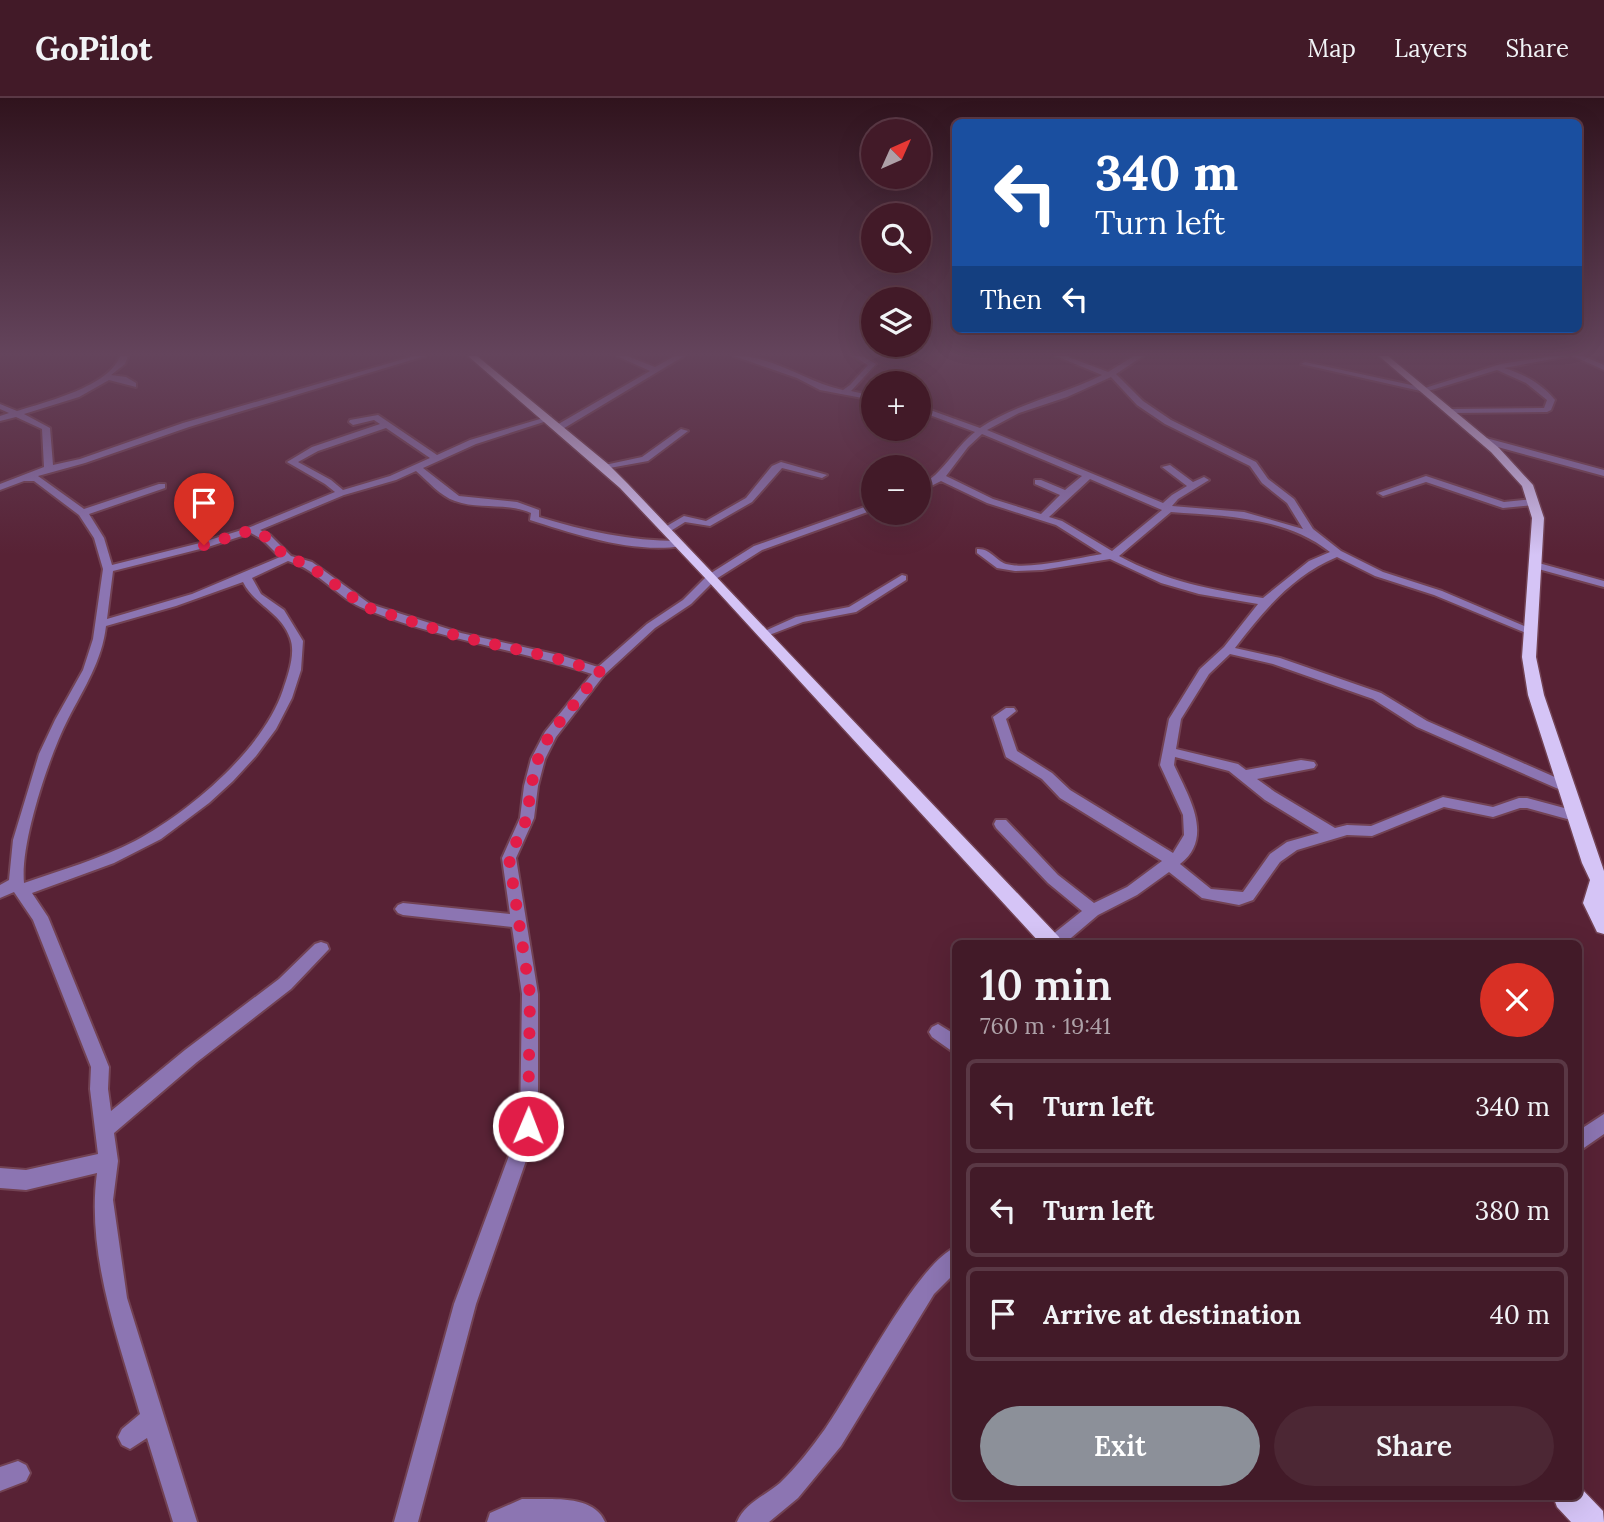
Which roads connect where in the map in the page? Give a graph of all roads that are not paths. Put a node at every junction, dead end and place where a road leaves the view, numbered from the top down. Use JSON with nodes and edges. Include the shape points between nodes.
{"nodes":[{"id":1,"x":36,"y":422,"type":"edge"},
{"id":2,"x":196,"y":422,"type":"edge"},
{"id":3,"x":383,"y":422,"type":"edge"},
{"id":4,"x":956,"y":422,"type":"edge"},
{"id":5,"x":995,"y":422,"type":"edge"},
{"id":6,"x":1169,"y":422,"type":"edge"},
{"id":7,"x":1465,"y":422,"type":"edge"},
{"id":8,"x":552,"y":423,"type":"joint"},
{"id":9,"x":386,"y":425,"type":"junction"},
{"id":10,"x":684,"y":431,"type":"dead end"},
{"id":11,"x":981,"y":432,"type":"junction"},
{"id":12,"x":1486,"y":441,"type":"junction"},
{"id":13,"x":436,"y":458,"type":"junction"},
{"id":14,"x":604,"y":466,"type":"junction"},
{"id":15,"x":416,"y":467,"type":"junction"},
{"id":16,"x":1167,"y":467,"type":"dead end"},
{"id":17,"x":41,"y":472,"type":"junction"},
{"id":18,"x":1604,"y":473,"type":"edge"},
{"id":19,"x":822,"y":475,"type":"dead end"},
{"id":20,"x":941,"y":477,"type":"junction"},
{"id":21,"x":1088,"y":477,"type":"junction"},
{"id":22,"x":1204,"y":480,"type":"dead end"},
{"id":23,"x":931,"y":482,"type":"edge"},
{"id":24,"x":1038,"y":482,"type":"dead end"},
{"id":25,"x":162,"y":486,"type":"dead end"},
{"id":26,"x":1192,"y":486,"type":"junction"},
{"id":27,"x":0,"y":487,"type":"edge"},
{"id":28,"x":341,"y":493,"type":"junction"},
{"id":29,"x":1383,"y":493,"type":"dead end"},
{"id":30,"x":1066,"y":494,"type":"junction"},
{"id":31,"x":1534,"y":502,"type":"junction"},
{"id":32,"x":1169,"y":509,"type":"junction"},
{"id":33,"x":861,"y":511,"type":"edge"},
{"id":34,"x":83,"y":513,"type":"junction"},
{"id":35,"x":1043,"y":517,"type":"junction"},
{"id":36,"x":252,"y":530,"type":"junction"},
{"id":37,"x":665,"y":530,"type":"junction"},
{"id":38,"x":1318,"y":539,"type":"junction"},
{"id":39,"x":678,"y":544,"type":"junction"},
{"id":40,"x":981,"y":551,"type":"dead end"},
{"id":41,"x":1338,"y":553,"type":"junction"},
{"id":42,"x":1114,"y":555,"type":"junction"},
{"id":43,"x":287,"y":558,"type":"junction"},
{"id":44,"x":1535,"y":565,"type":"junction"},
{"id":45,"x":108,"y":569,"type":"junction"},
{"id":46,"x":246,"y":577,"type":"junction"},
{"id":47,"x":712,"y":577,"type":"junction"},
{"id":48,"x":902,"y":578,"type":"dead end"},
{"id":49,"x":1604,"y":584,"type":"edge"},
{"id":50,"x":1265,"y":602,"type":"junction"},
{"id":51,"x":100,"y":624,"type":"junction"},
{"id":52,"x":1530,"y":631,"type":"junction"},
{"id":53,"x":764,"y":634,"type":"junction"},
{"id":54,"x":1228,"y":650,"type":"junction"},
{"id":55,"x":600,"y":672,"type":"junction"},
{"id":56,"x":1010,"y":710,"type":"dead end"},
{"id":57,"x":1168,"y":751,"type":"junction"},
{"id":58,"x":1309,"y":765,"type":"dead end"},
{"id":59,"x":1246,"y":775,"type":"junction"},
{"id":60,"x":1568,"y":788,"type":"junction"},
{"id":61,"x":1578,"y":817,"type":"junction"},
{"id":62,"x":1002,"y":824,"type":"dead end"},
{"id":63,"x":1333,"y":834,"type":"junction"},
{"id":64,"x":1172,"y":862,"type":"junction"},
{"id":65,"x":1602,"y":885,"type":"edge"},
{"id":66,"x":13,"y":889,"type":"edge"},
{"id":67,"x":403,"y":909,"type":"dead end"},
{"id":68,"x":1093,"y":911,"type":"junction"},
{"id":69,"x":517,"y":921,"type":"junction"},
{"id":70,"x":1604,"y":926,"type":"edge"},
{"id":71,"x":1050,"y":940,"type":"edge"},
{"id":72,"x":1057,"y":940,"type":"edge"},
{"id":73,"x":321,"y":949,"type":"dead end"},
{"id":74,"x":938,"y":1032,"type":"dead end"},
{"id":75,"x":952,"y":1043,"type":"edge"},
{"id":76,"x":1604,"y":1123,"type":"edge"},
{"id":77,"x":104,"y":1129,"type":"junction"},
{"id":78,"x":1582,"y":1140,"type":"edge"},
{"id":79,"x":108,"y":1161,"type":"junction"},
{"id":80,"x":0,"y":1178,"type":"edge"},
{"id":81,"x":952,"y":1262,"type":"edge"},
{"id":82,"x":154,"y":1418,"type":"junction"},
{"id":83,"x":130,"y":1437,"type":"dead end"},
{"id":84,"x":1572,"y":1500,"type":"edge"},
{"id":85,"x":185,"y":1522,"type":"edge"},
{"id":86,"x":406,"y":1522,"type":"edge"},
{"id":87,"x":499,"y":1522,"type":"edge"},
{"id":88,"x":593,"y":1522,"type":"edge"},
{"id":89,"x":749,"y":1522,"type":"edge"},
{"id":90,"x":1592,"y":1522,"type":"edge"}],
"edges":[{"from":1,"to":17,"type":"street","via":[[48,435]]},
{"from":2,"to":17,"type":"street"},
{"from":3,"to":9,"type":"street"},
{"from":4,"to":11,"type":"street"},
{"from":5,"to":11,"type":"street"},
{"from":6,"to":38,"type":"street","via":[[1253,464],[1265,481],[1291,501]]},
{"from":7,"to":12,"type":"main road"},
{"from":8,"to":13,"type":"street","via":[[473,442]]},
{"from":8,"to":14,"type":"main road"},
{"from":9,"to":13,"type":"street"},
{"from":9,"to":28,"type":"street","via":[[291,462]]},
{"from":10,"to":14,"type":"street","via":[[645,459]]},
{"from":11,"to":20,"type":"street"},
{"from":11,"to":21,"type":"street"},
{"from":12,"to":18,"type":"street"},
{"from":12,"to":31,"type":"main road","via":[[1519,474]]},
{"from":13,"to":15,"type":"street"},
{"from":14,"to":37,"type":"main road"},
{"from":15,"to":28,"type":"street"},
{"from":15,"to":39,"type":"street","via":[[458,500],[513,503],[536,512],[533,518],[619,540]]},
{"from":16,"to":26,"type":"street"},
{"from":17,"to":27,"type":"street"},
{"from":17,"to":34,"type":"street"},
{"from":19,"to":37,"type":"street","via":[[775,468],[749,500],[707,524],[684,519]]},
{"from":20,"to":23,"type":"street"},
{"from":20,"to":35,"type":"street","via":[[990,501]]},
{"from":21,"to":30,"type":"street"},
{"from":21,"to":32,"type":"street"},
{"from":22,"to":26,"type":"street"},
{"from":24,"to":30,"type":"street"},
{"from":25,"to":34,"type":"street"},
{"from":26,"to":32,"type":"street","via":[[1167,505]]},
{"from":28,"to":36,"type":"street"},
{"from":29,"to":31,"type":"street","via":[[1426,479],[1503,505]]},
{"from":30,"to":35,"type":"street"},
{"from":31,"to":44,"type":"main road","via":[[1538,518]]},
{"from":32,"to":38,"type":"street","via":[[1262,518]]},
{"from":32,"to":42,"type":"street"},
{"from":33,"to":47,"type":"street","via":[[758,548]]},
{"from":34,"to":45,"type":"street","via":[[99,538]]},
{"from":35,"to":42,"type":"street"},
{"from":36,"to":43,"type":"street"},
{"from":36,"to":45,"type":"street"},
{"from":37,"to":39,"type":"main road"},
{"from":38,"to":41,"type":"street"},
{"from":39,"to":47,"type":"main road"},
{"from":40,"to":42,"type":"street","via":[[1001,566],[1015,568]]},
{"from":41,"to":50,"type":"street","via":[[1314,563]]},
{"from":41,"to":52,"type":"street","via":[[1379,574]]},
{"from":42,"to":50,"type":"street","via":[[1165,581]]},
{"from":43,"to":46,"type":"street"},
{"from":43,"to":55,"type":"street","via":[[307,564],[366,607]]},
{"from":44,"to":49,"type":"street"},
{"from":44,"to":52,"type":"main road"},
{"from":45,"to":51,"type":"street"},
{"from":46,"to":51,"type":"street"},
{"from":46,"to":66,"type":"street","via":[[261,601],[278,610],[298,637],[286,701],[273,727],[247,758],[155,835]]},
{"from":47,"to":53,"type":"main road"},
{"from":47,"to":55,"type":"street"},
{"from":48,"to":53,"type":"street","via":[[852,610],[800,619]]},
{"from":50,"to":54,"type":"street"},
{"from":51,"to":66,"type":"street","via":[[89,670],[46,754],[20,840]]},
{"from":52,"to":60,"type":"main road","via":[[1536,695]]},
{"from":53,"to":71,"type":"main road"},
{"from":54,"to":57,"type":"street","via":[[1204,672],[1175,719]]},
{"from":54,"to":60,"type":"street","via":[[1276,661],[1377,696],[1422,724]]},
{"from":55,"to":69,"type":"street","via":[[550,734],[538,759],[527,818],[509,858]]},
{"from":56,"to":64,"type":"street","via":[[999,717],[1011,754]]},
{"from":57,"to":59,"type":"street","via":[[1218,762]]},
{"from":57,"to":64,"type":"street","via":[[1167,765],[1190,815],[1191,835],[1182,854]]},
{"from":58,"to":59,"type":"street"},
{"from":59,"to":63,"type":"street","via":[[1270,796]]},
{"from":60,"to":61,"type":"main road"},
{"from":61,"to":63,"type":"street","via":[[1527,803],[1493,812],[1443,802],[1372,831]]},
{"from":61,"to":65,"type":"main road"},
{"from":62,"to":68,"type":"street","via":[[1053,879]]},
{"from":63,"to":64,"type":"street","via":[[1292,846],[1275,858],[1248,896],[1239,899],[1207,894]]},
{"from":64,"to":68,"type":"street","via":[[1132,891]]},
{"from":65,"to":70,"type":"main road","via":[[1593,903]]},
{"from":66,"to":77,"type":"street","via":[[40,917],[100,1067]]},
{"from":67,"to":69,"type":"street"},
{"from":68,"to":72,"type":"street"},
{"from":69,"to":86,"type":"street","via":[[530,994],[528,1126],[465,1304]]},
{"from":73,"to":77,"type":"street","via":[[285,984]]},
{"from":74,"to":75,"type":"street"},
{"from":76,"to":78,"type":"street"},
{"from":77,"to":79,"type":"street"},
{"from":79,"to":80,"type":"street","via":[[26,1180]]},
{"from":79,"to":82,"type":"street","via":[[103,1200],[116,1298]]},
{"from":81,"to":89,"type":"street","via":[[927,1287],[832,1438],[790,1490]]},
{"from":82,"to":83,"type":"street"},
{"from":82,"to":85,"type":"street"},
{"from":84,"to":90,"type":"main road"},
{"from":87,"to":88,"type":"street","via":[[522,1511],[579,1513]]}]}
